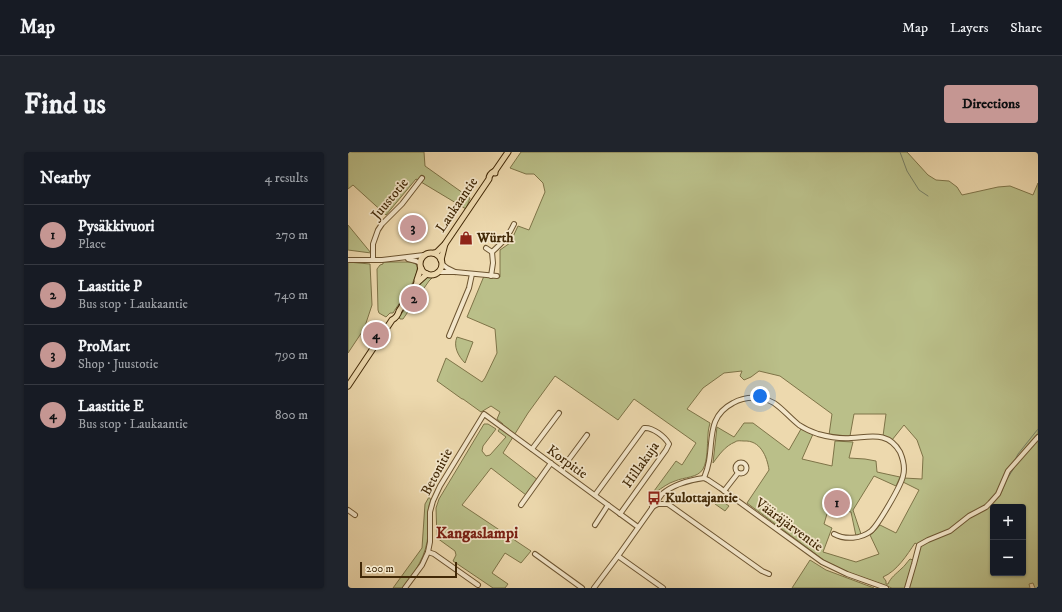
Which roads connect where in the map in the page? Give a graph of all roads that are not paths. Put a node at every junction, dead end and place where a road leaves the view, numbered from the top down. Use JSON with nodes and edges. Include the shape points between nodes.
{"nodes":[{"id":1,"x":508,"y":152,"type":"edge"},
{"id":2,"x":422,"y":178,"type":"dead end"},
{"id":3,"x":514,"y":224,"type":"dead end"},
{"id":4,"x":445,"y":244,"type":"junction"},
{"id":5,"x":486,"y":248,"type":"dead end"},
{"id":6,"x":492,"y":252,"type":"junction"},
{"id":7,"x":434,"y":254,"type":"junction"},
{"id":8,"x":424,"y":255,"type":"junction"},
{"id":9,"x":394,"y":258,"type":"junction"},
{"id":10,"x":405,"y":258,"type":"junction"},
{"id":11,"x":373,"y":259,"type":"junction"},
{"id":12,"x":348,"y":260,"type":"edge"},
{"id":13,"x":360,"y":260,"type":"junction"},
{"id":14,"x":442,"y":262,"type":"junction"},
{"id":15,"x":421,"y":266,"type":"junction"},
{"id":16,"x":438,"y":272,"type":"junction"},
{"id":17,"x":455,"y":272,"type":"junction"},
{"id":18,"x":427,"y":274,"type":"junction"},
{"id":19,"x":472,"y":274,"type":"junction"},
{"id":20,"x":491,"y":276,"type":"junction"},
{"id":21,"x":497,"y":276,"type":"dead end"},
{"id":22,"x":417,"y":283,"type":"junction"},
{"id":23,"x":449,"y":336,"type":"dead end"},
{"id":24,"x":348,"y":386,"type":"edge"},
{"id":25,"x":559,"y":413,"type":"dead end"},
{"id":26,"x":484,"y":414,"type":"joint"},
{"id":27,"x":587,"y":435,"type":"dead end"},
{"id":28,"x":1038,"y":437,"type":"edge"},
{"id":29,"x":532,"y":449,"type":"junction"},
{"id":30,"x":551,"y":463,"type":"junction"},
{"id":31,"x":561,"y":470,"type":"junction"},
{"id":32,"x":738,"y":473,"type":"dead end"},
{"id":33,"x":704,"y":478,"type":"junction"},
{"id":34,"x":724,"y":491,"type":"junction"},
{"id":35,"x":595,"y":495,"type":"junction"},
{"id":36,"x":521,"y":505,"type":"dead end"},
{"id":37,"x":608,"y":505,"type":"junction"},
{"id":38,"x":652,"y":507,"type":"junction"},
{"id":39,"x":348,"y":510,"type":"edge"},
{"id":40,"x":620,"y":514,"type":"junction"},
{"id":41,"x":355,"y":515,"type":"dead end"},
{"id":42,"x":596,"y":523,"type":"dead end"},
{"id":43,"x":638,"y":527,"type":"junction"},
{"id":44,"x":834,"y":534,"type":"dead end"},
{"id":45,"x":428,"y":552,"type":"junction"},
{"id":46,"x":535,"y":554,"type":"dead end"},
{"id":47,"x":618,"y":556,"type":"junction"},
{"id":48,"x":769,"y":574,"type":"dead end"},
{"id":49,"x":478,"y":585,"type":"dead end"},
{"id":50,"x":405,"y":588,"type":"edge"},
{"id":51,"x":582,"y":588,"type":"edge"},
{"id":52,"x":594,"y":588,"type":"edge"},
{"id":53,"x":663,"y":588,"type":"edge"},
{"id":54,"x":886,"y":588,"type":"edge"},
{"id":55,"x":907,"y":588,"type":"edge"}],
"edges":[{"from":1,"to":4,"type":"main road","name":"Laukaantie","via":[[492,179],[489,179]]},
{"from":2,"to":11,"type":"street","name":"Juustotie","via":[[378,230],[373,244]]},
{"from":3,"to":6,"type":"street","via":[[503,242]]},
{"from":4,"to":7,"type":"main road","name":"Laukaantie"},
{"from":4,"to":14,"type":"main road","name":"Laukaantie"},
{"from":5,"to":6,"type":"street"},
{"from":6,"to":20,"type":"street"},
{"from":7,"to":8,"type":"main road"},
{"from":7,"to":14,"type":"main road","via":[[440,257]]},
{"from":8,"to":10,"type":"street"},
{"from":8,"to":15,"type":"main road"},
{"from":9,"to":10,"type":"street"},
{"from":9,"to":11,"type":"street"},
{"from":9,"to":13,"type":"street"},
{"from":10,"to":15,"type":"street","via":[[416,261]]},
{"from":11,"to":13,"type":"street"},
{"from":12,"to":13,"type":"street"},
{"from":14,"to":16,"type":"main road"},
{"from":14,"to":17,"type":"street"},
{"from":15,"to":18,"type":"main road"},
{"from":15,"to":22,"type":"main road"},
{"from":16,"to":17,"type":"street"},
{"from":16,"to":18,"type":"main road"},
{"from":17,"to":19,"type":"street"},
{"from":18,"to":22,"type":"main road"},
{"from":19,"to":20,"type":"street"},
{"from":19,"to":23,"type":"street","via":[[469,288]]},
{"from":20,"to":21,"type":"street"},
{"from":22,"to":24,"type":"main road","via":[[398,315],[392,320]]},
{"from":25,"to":29,"type":"street"},
{"from":26,"to":29,"type":"street","name":"Korpitie"},
{"from":26,"to":45,"type":"street","name":"Betonitie","via":[[433,501]]},
{"from":27,"to":31,"type":"street"},
{"from":28,"to":55,"type":"street","via":[[1008,471],[998,494],[986,507],[973,513],[950,531],[919,545]]},
{"from":29,"to":30,"type":"street","name":"Korpitie"},
{"from":30,"to":31,"type":"street","name":"Korpitie"},
{"from":30,"to":36,"type":"street"},
{"from":31,"to":35,"type":"street","name":"Korpitie"},
{"from":32,"to":34,"type":"street"},
{"from":33,"to":34,"type":"street","name":"Vääräjärventie"},
{"from":33,"to":38,"type":"street","via":[[670,488]]},
{"from":33,"to":44,"type":"street","via":[[716,420],[726,407],[745,399],[758,398],[773,403],[800,426],[820,434],[837,438],[877,436],[888,440],[903,460],[903,476],[877,524],[861,536],[849,538]]},
{"from":34,"to":54,"type":"street","name":"Vääräjärventie","via":[[822,562]]},
{"from":35,"to":37,"type":"street","name":"Korpitie"},
{"from":35,"to":40,"type":"street","name":"Hillakuja","via":[[644,428],[654,430],[669,444]]},
{"from":37,"to":40,"type":"street","name":"Korpitie"},
{"from":37,"to":42,"type":"street"},
{"from":38,"to":43,"type":"street"},
{"from":38,"to":48,"type":"street","via":[[668,504]]},
{"from":39,"to":41,"type":"street"},
{"from":40,"to":43,"type":"street","name":"Korpitie"},
{"from":43,"to":47,"type":"street"},
{"from":45,"to":49,"type":"street"},
{"from":45,"to":50,"type":"street","name":"Betonitie"},
{"from":46,"to":51,"type":"street"},
{"from":47,"to":52,"type":"street"},
{"from":47,"to":53,"type":"street"}]}
